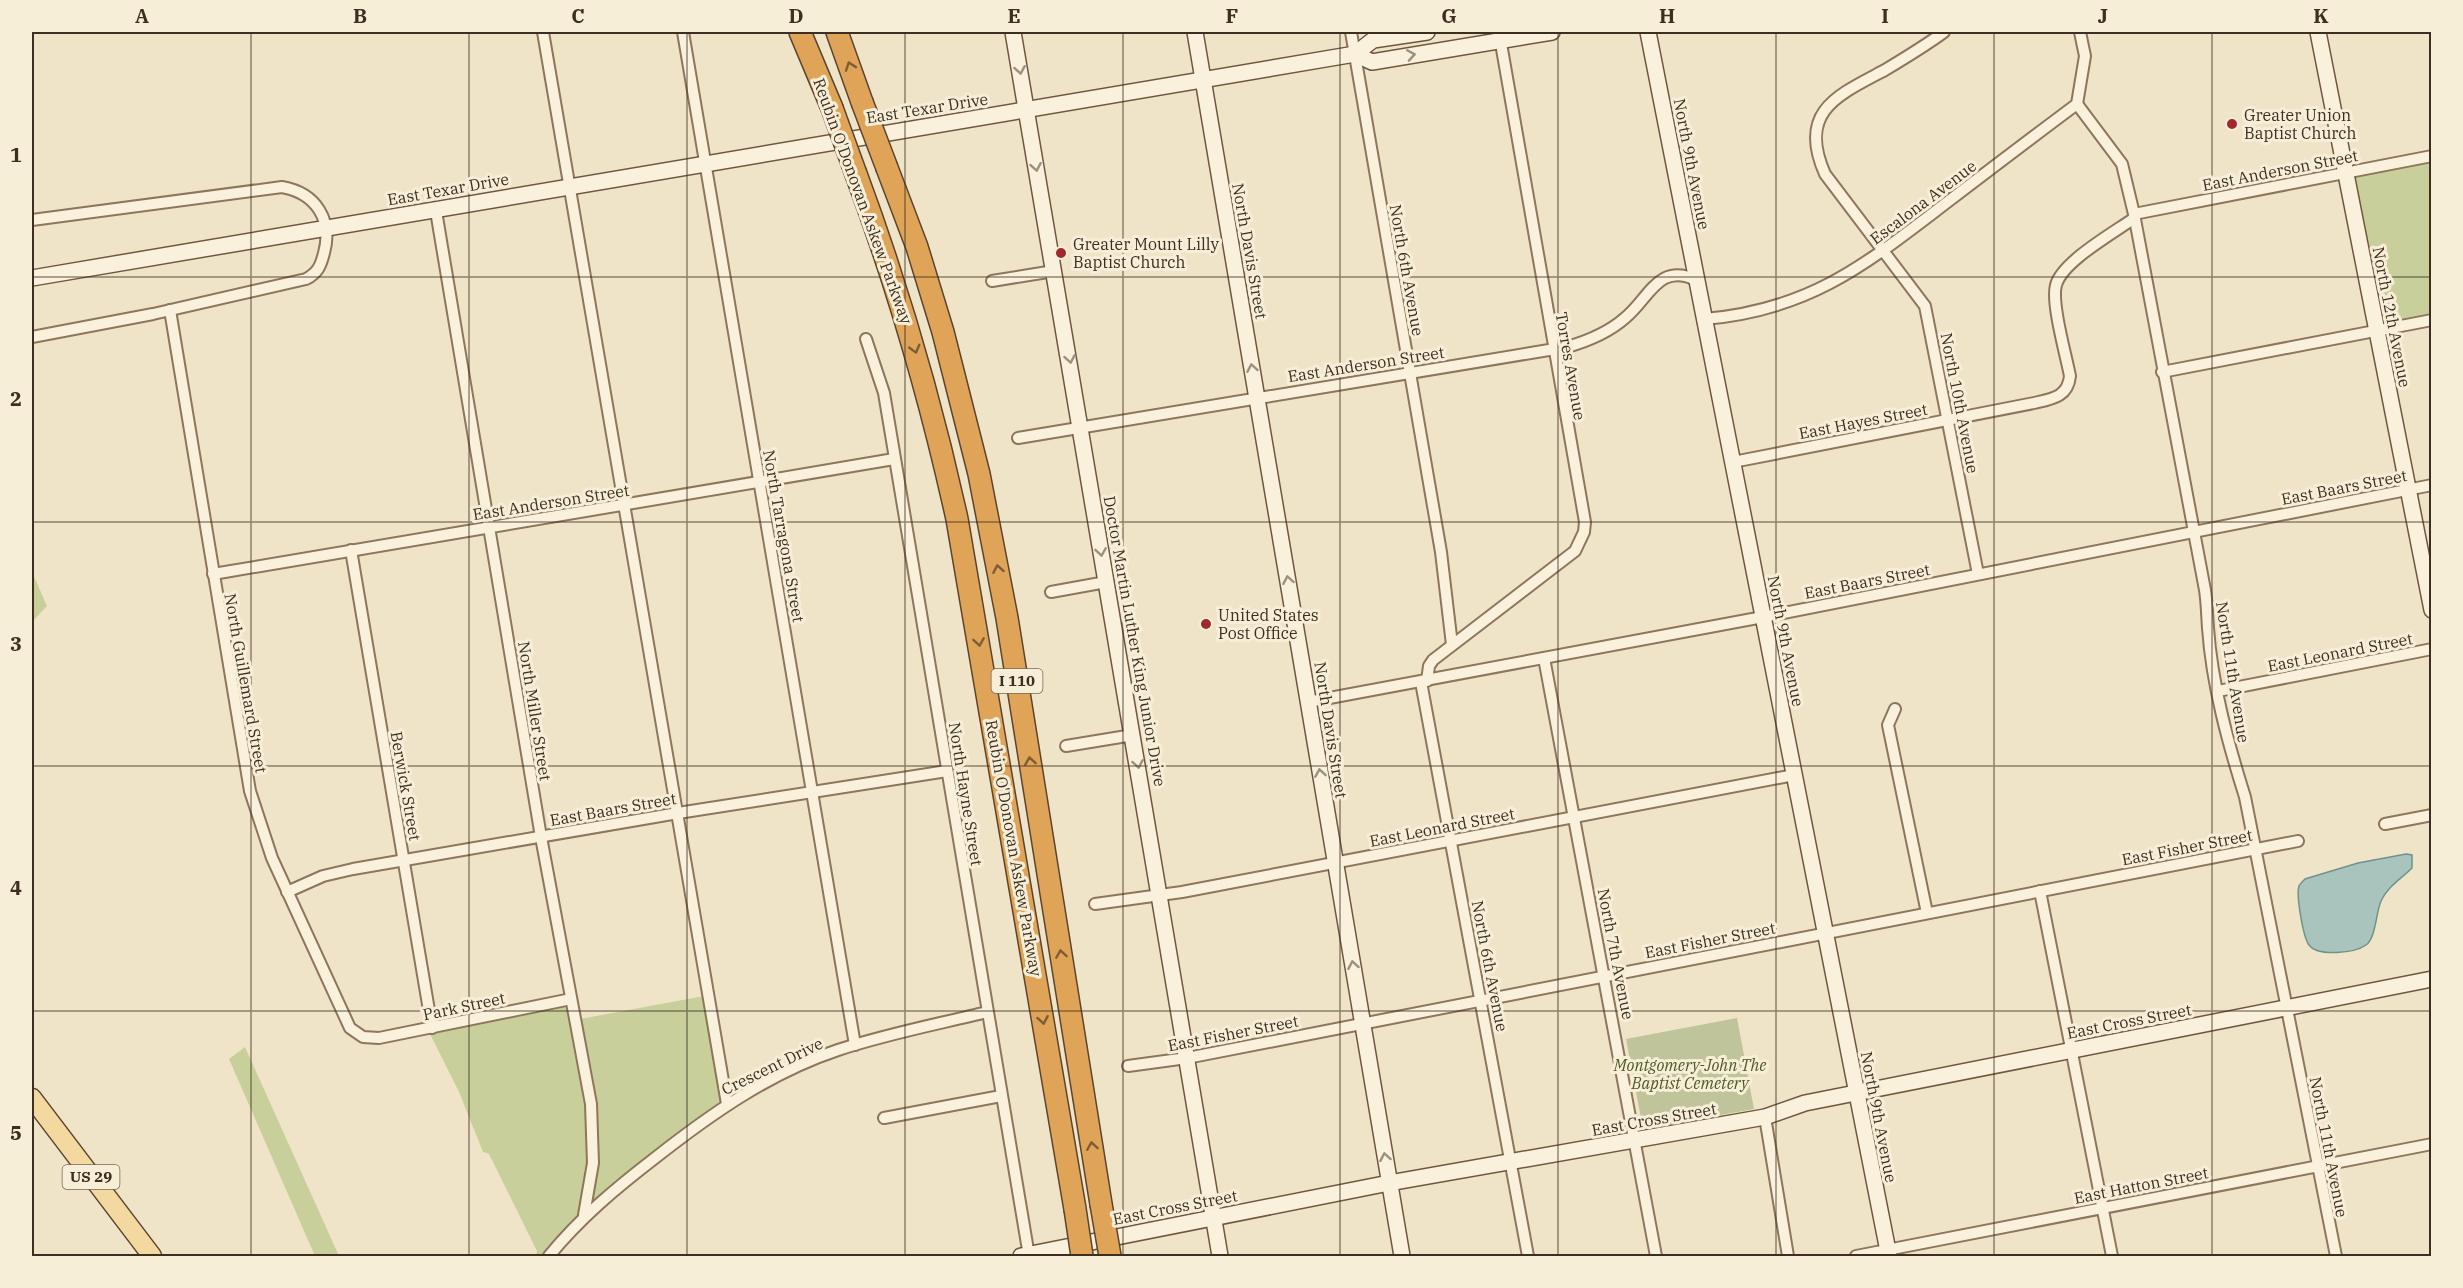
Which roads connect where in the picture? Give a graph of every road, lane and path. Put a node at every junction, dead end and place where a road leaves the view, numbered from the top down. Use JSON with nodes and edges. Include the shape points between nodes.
{"nodes":[{"id":1,"x":543,"y":32,"type":"edge"},
{"id":2,"x":683,"y":32,"type":"edge"},
{"id":3,"x":800,"y":32,"type":"edge"},
{"id":4,"x":837,"y":32,"type":"edge"},
{"id":5,"x":1013,"y":32,"type":"edge"},
{"id":6,"x":1194,"y":32,"type":"edge"},
{"id":7,"x":1351,"y":32,"type":"edge"},
{"id":8,"x":1427,"y":32,"type":"edge"},
{"id":9,"x":1552,"y":32,"type":"edge"},
{"id":10,"x":1648,"y":32,"type":"edge"},
{"id":11,"x":1944,"y":32,"type":"edge"},
{"id":12,"x":2080,"y":32,"type":"edge"},
{"id":13,"x":2318,"y":32,"type":"edge"},
{"id":14,"x":1499,"y":36,"type":"edge"},
{"id":15,"x":1355,"y":54,"type":"junction"},
{"id":16,"x":1202,"y":80,"type":"junction"},
{"id":17,"x":2077,"y":104,"type":"junction"},
{"id":18,"x":1026,"y":109,"type":"junction"},
{"id":19,"x":2432,"y":156,"type":"edge"},
{"id":20,"x":706,"y":163,"type":"junction"},
{"id":21,"x":2345,"y":173,"type":"junction"},
{"id":22,"x":569,"y":186,"type":"junction"},
{"id":23,"x":436,"y":212,"type":"junction"},
{"id":24,"x":2133,"y":216,"type":"junction"},
{"id":25,"x":32,"y":220,"type":"edge"},
{"id":26,"x":328,"y":227,"type":"junction"},
{"id":27,"x":1884,"y":251,"type":"junction"},
{"id":28,"x":1054,"y":271,"type":"junction"},
{"id":29,"x":32,"y":278,"type":"edge"},
{"id":30,"x":1696,"y":280,"type":"junction"},
{"id":31,"x":992,"y":281,"type":"dead end"},
{"id":32,"x":170,"y":310,"type":"junction"},
{"id":33,"x":1704,"y":319,"type":"junction"},
{"id":34,"x":2432,"y":320,"type":"edge"},
{"id":35,"x":2376,"y":331,"type":"junction"},
{"id":36,"x":32,"y":336,"type":"edge"},
{"id":37,"x":866,"y":339,"type":"dead end"},
{"id":38,"x":1553,"y":348,"type":"junction"},
{"id":39,"x":1410,"y":372,"type":"junction"},
{"id":40,"x":2163,"y":372,"type":"junction"},
{"id":41,"x":1257,"y":398,"type":"junction"},
{"id":42,"x":2034,"y":403,"type":"joint"},
{"id":43,"x":1948,"y":419,"type":"junction"},
{"id":44,"x":1081,"y":426,"type":"junction"},
{"id":45,"x":1018,"y":438,"type":"dead end"},
{"id":46,"x":894,"y":459,"type":"junction"},
{"id":47,"x":1733,"y":462,"type":"junction"},
{"id":48,"x":760,"y":482,"type":"junction"},
{"id":49,"x":2432,"y":485,"type":"edge"},
{"id":50,"x":2408,"y":490,"type":"junction"},
{"id":51,"x":626,"y":505,"type":"junction"},
{"id":52,"x":489,"y":528,"type":"junction"},
{"id":53,"x":2193,"y":531,"type":"junction"},
{"id":54,"x":351,"y":550,"type":"junction"},
{"id":55,"x":213,"y":574,"type":"junction"},
{"id":56,"x":1978,"y":574,"type":"junction"},
{"id":57,"x":1106,"y":582,"type":"junction"},
{"id":58,"x":1051,"y":592,"type":"dead end"},
{"id":59,"x":2432,"y":610,"type":"edge"},
{"id":60,"x":1763,"y":616,"type":"junction"},
{"id":61,"x":1452,"y":645,"type":"junction"},
{"id":62,"x":2432,"y":649,"type":"edge"},
{"id":63,"x":1544,"y":658,"type":"junction"},
{"id":64,"x":1424,"y":682,"type":"junction"},
{"id":65,"x":2218,"y":691,"type":"junction"},
{"id":66,"x":1308,"y":702,"type":"junction"},
{"id":67,"x":1895,"y":709,"type":"dead end"},
{"id":68,"x":1133,"y":735,"type":"junction"},
{"id":69,"x":1066,"y":746,"type":"dead end"},
{"id":70,"x":947,"y":771,"type":"junction"},
{"id":71,"x":1794,"y":775,"type":"junction"},
{"id":72,"x":812,"y":792,"type":"junction"},
{"id":73,"x":678,"y":813,"type":"junction"},
{"id":74,"x":2432,"y":815,"type":"edge"},
{"id":75,"x":1575,"y":816,"type":"junction"},
{"id":76,"x":2385,"y":824,"type":"dead end"},
{"id":77,"x":541,"y":837,"type":"junction"},
{"id":78,"x":1450,"y":840,"type":"junction"},
{"id":79,"x":2298,"y":841,"type":"dead end"},
{"id":80,"x":2255,"y":849,"type":"junction"},
{"id":81,"x":404,"y":861,"type":"junction"},
{"id":82,"x":1335,"y":863,"type":"junction"},
{"id":83,"x":2040,"y":891,"type":"junction"},
{"id":84,"x":287,"y":892,"type":"junction"},
{"id":85,"x":1160,"y":895,"type":"junction"},
{"id":86,"x":1095,"y":904,"type":"dead end"},
{"id":87,"x":1927,"y":913,"type":"junction"},
{"id":88,"x":1825,"y":933,"type":"junction"},
{"id":89,"x":1605,"y":976,"type":"junction"},
{"id":90,"x":2432,"y":979,"type":"edge"},
{"id":91,"x":570,"y":999,"type":"junction"},
{"id":92,"x":1482,"y":1000,"type":"junction"},
{"id":93,"x":2286,"y":1008,"type":"junction"},
{"id":94,"x":987,"y":1012,"type":"junction"},
{"id":95,"x":1363,"y":1023,"type":"junction"},
{"id":96,"x":432,"y":1028,"type":"junction"},
{"id":97,"x":363,"y":1037,"type":"joint"},
{"id":98,"x":855,"y":1045,"type":"junction"},
{"id":99,"x":2071,"y":1050,"type":"junction"},
{"id":100,"x":1187,"y":1058,"type":"junction"},
{"id":101,"x":1128,"y":1066,"type":"dead end"},
{"id":102,"x":1856,"y":1095,"type":"junction"},
{"id":103,"x":1001,"y":1096,"type":"junction"},
{"id":104,"x":32,"y":1098,"type":"edge"},
{"id":105,"x":728,"y":1104,"type":"junction"},
{"id":106,"x":1765,"y":1116,"type":"junction"},
{"id":107,"x":884,"y":1118,"type":"dead end"},
{"id":108,"x":1636,"y":1141,"type":"junction"},
{"id":109,"x":2432,"y":1144,"type":"edge"},
{"id":110,"x":1512,"y":1161,"type":"junction"},
{"id":111,"x":2318,"y":1166,"type":"junction"},
{"id":112,"x":1389,"y":1182,"type":"junction"},
{"id":113,"x":2102,"y":1208,"type":"junction"},
{"id":114,"x":584,"y":1215,"type":"junction"},
{"id":115,"x":1214,"y":1218,"type":"junction"},
{"id":116,"x":1888,"y":1253,"type":"edge"},
{"id":117,"x":1026,"y":1256,"type":"edge"},
{"id":118,"x":152,"y":1257,"type":"edge"},
{"id":119,"x":549,"y":1257,"type":"edge"},
{"id":120,"x":1082,"y":1257,"type":"edge"},
{"id":121,"x":1110,"y":1257,"type":"edge"},
{"id":122,"x":1220,"y":1257,"type":"edge"},
{"id":123,"x":1402,"y":1257,"type":"edge"},
{"id":124,"x":1528,"y":1257,"type":"edge"},
{"id":125,"x":1656,"y":1257,"type":"edge"},
{"id":126,"x":1788,"y":1257,"type":"edge"},
{"id":127,"x":1856,"y":1257,"type":"edge"},
{"id":128,"x":2112,"y":1257,"type":"edge"},
{"id":129,"x":2336,"y":1257,"type":"edge"}],
"edges":[{"from":1,"to":22,"type":"street"},
{"from":2,"to":20,"type":"street","name":"North Tarragona Street"},
{"from":3,"to":120,"type":"highway","name":"Reubin O'Donovan Askew Parkway","number":"I 110","one_way":true,"bridge":true,"via":[[888,261],[938,435],[957,519]]},
{"from":121,"to":4,"type":"highway","name":"Reubin O'Donovan Askew Parkway","number":"I 110","one_way":true,"bridge":true,"via":[[1007,618],[979,474],[943,332],[916,247]]},
{"from":5,"to":18,"type":"main road","name":"Doctor Martin Luther King Junior Drive","one_way":true},
{"from":6,"to":16,"type":"main road","name":"North Davis Street"},
{"from":7,"to":15,"type":"street","name":"North 6th Avenue"},
{"from":8,"to":15,"type":"main road","name":"East Texar Drive","via":[[1374,40]]},
{"from":9,"to":14,"type":"main road","name":"East Texar Drive"},
{"from":10,"to":30,"type":"main road","name":"North 9th Avenue"},
{"from":11,"to":27,"type":"street","name":"North 10th Avenue","via":[[1895,64],[1844,90],[1821,115],[1817,151],[1825,174]]},
{"from":12,"to":17,"type":"street","via":[[2085,56]]},
{"from":13,"to":21,"type":"main road","name":"North 12th Avenue"},
{"from":15,"to":14,"type":"main road","name":"East Texar Drive","one_way":true,"via":[[1372,62]]},
{"from":14,"to":38,"type":"street","name":"Torres Avenue"},
{"from":15,"to":16,"type":"main road","name":"East Texar Drive"},
{"from":15,"to":39,"type":"street","name":"North 6th Avenue"},
{"from":16,"to":18,"type":"main road","name":"East Texar Drive"},
{"from":41,"to":16,"type":"main road","name":"North Davis Street","one_way":true},
{"from":17,"to":24,"type":"street","name":"North 11th Avenue","via":[[2119,158]]},
{"from":17,"to":27,"type":"street","name":"Escalona Avenue"},
{"from":18,"to":20,"type":"main road","name":"East Texar Drive"},
{"from":18,"to":28,"type":"main road","name":"Doctor Martin Luther King Junior Drive","one_way":true},
{"from":19,"to":21,"type":"street","name":"East Anderson Street"},
{"from":20,"to":22,"type":"main road","name":"East Texar Drive"},
{"from":20,"to":48,"type":"street","name":"North Tarragona Street"},
{"from":21,"to":24,"type":"street","name":"East Anderson Street"},
{"from":21,"to":35,"type":"main road","name":"North 12th Avenue"},
{"from":22,"to":23,"type":"main road","name":"East Texar Drive"},
{"from":22,"to":51,"type":"street"},
{"from":23,"to":26,"type":"main road","name":"East Texar Drive"},
{"from":23,"to":52,"type":"street","name":"North Miller Street"},
{"from":24,"to":40,"type":"street","name":"North 11th Avenue"},
{"from":24,"to":42,"type":"street","name":"East Anderson Street","via":[[2061,274],[2055,296],[2070,381],[2062,394]]},
{"from":25,"to":26,"type":"street","via":[[282,187],[313,202]]},
{"from":26,"to":29,"type":"main road","name":"East Texar Drive"},
{"from":26,"to":32,"type":"street","via":[[322,263],[306,279]]},
{"from":27,"to":33,"type":"street","name":"Escalona Avenue","via":[[1835,283],[1786,303]]},
{"from":27,"to":43,"type":"street","name":"North 10th Avenue","via":[[1925,306]]},
{"from":28,"to":31,"type":"street"},
{"from":28,"to":44,"type":"main road","name":"Doctor Martin Luther King Junior Drive","one_way":true},
{"from":30,"to":33,"type":"main road","name":"North 9th Avenue"},
{"from":30,"to":38,"type":"street","name":"East Anderson Street","via":[[1681,274],[1663,278],[1614,327],[1579,344]]},
{"from":32,"to":36,"type":"street"},
{"from":32,"to":55,"type":"street","name":"North Guillemard Street"},
{"from":33,"to":47,"type":"main road","name":"North 9th Avenue"},
{"from":34,"to":35,"type":"street"},
{"from":35,"to":40,"type":"street"},
{"from":35,"to":50,"type":"main road","name":"North 12th Avenue"},
{"from":37,"to":46,"type":"street","name":"North Hayne Street","via":[[884,393]]},
{"from":38,"to":39,"type":"street","name":"East Anderson Street"},
{"from":38,"to":61,"type":"street","name":"Torres Avenue","via":[[1584,532],[1575,550]]},
{"from":39,"to":41,"type":"street","name":"East Anderson Street"},
{"from":39,"to":61,"type":"street","name":"North 6th Avenue","via":[[1441,552]]},
{"from":40,"to":53,"type":"street","name":"North 11th Avenue"},
{"from":41,"to":44,"type":"street","name":"East Anderson Street"},
{"from":66,"to":41,"type":"main road","name":"North Davis Street","one_way":true},
{"from":42,"to":43,"type":"street","name":"East Hayes Street"},
{"from":43,"to":47,"type":"street","name":"East Hayes Street"},
{"from":43,"to":56,"type":"street","name":"North 10th Avenue"},
{"from":44,"to":45,"type":"street","name":"East Anderson Street"},
{"from":44,"to":57,"type":"main road","name":"Doctor Martin Luther King Junior Drive","one_way":true},
{"from":46,"to":48,"type":"street","name":"East Anderson Street"},
{"from":46,"to":70,"type":"street","name":"North Hayne Street"},
{"from":47,"to":60,"type":"main road","name":"North 9th Avenue"},
{"from":48,"to":51,"type":"street","name":"East Anderson Street"},
{"from":48,"to":72,"type":"street","name":"North Tarragona Street"},
{"from":49,"to":50,"type":"street","name":"East Baars Street"},
{"from":50,"to":53,"type":"street","name":"East Baars Street"},
{"from":50,"to":59,"type":"main road","name":"North 12th Avenue"},
{"from":51,"to":52,"type":"street","name":"East Anderson Street"},
{"from":51,"to":73,"type":"street"},
{"from":52,"to":54,"type":"street","name":"East Anderson Street"},
{"from":52,"to":77,"type":"street","name":"North Miller Street"},
{"from":53,"to":56,"type":"street","name":"East Baars Street"},
{"from":53,"to":65,"type":"street","name":"North 11th Avenue"},
{"from":54,"to":55,"type":"street","name":"East Anderson Street"},
{"from":54,"to":81,"type":"street","name":"Berwick Street"},
{"from":55,"to":84,"type":"street","name":"North Guillemard Street","via":[[250,791]]},
{"from":56,"to":60,"type":"street","name":"East Baars Street"},
{"from":57,"to":58,"type":"street"},
{"from":57,"to":68,"type":"main road","name":"Doctor Martin Luther King Junior Drive"},
{"from":60,"to":63,"type":"street","name":"East Baars Street"},
{"from":60,"to":71,"type":"main road","name":"North 9th Avenue"},
{"from":61,"to":64,"type":"street","via":[[1429,666]]},
{"from":62,"to":65,"type":"street","name":"East Leonard Street"},
{"from":63,"to":64,"type":"street","name":"East Baars Street"},
{"from":63,"to":75,"type":"street","name":"North 7th Avenue"},
{"from":64,"to":66,"type":"street","name":"East Baars Street"},
{"from":64,"to":78,"type":"street","name":"North 6th Avenue"},
{"from":65,"to":80,"type":"street","name":"North 11th Avenue"},
{"from":82,"to":66,"type":"main road","name":"North Davis Street","one_way":true},
{"from":67,"to":87,"type":"street","via":[[1888,725]]},
{"from":68,"to":69,"type":"street"},
{"from":68,"to":85,"type":"main road","name":"Doctor Martin Luther King Junior Drive","one_way":true},
{"from":70,"to":72,"type":"street","name":"East Baars Street"},
{"from":70,"to":94,"type":"street","name":"North Hayne Street"},
{"from":71,"to":75,"type":"street","name":"East Leonard Street"},
{"from":71,"to":88,"type":"main road","name":"North 9th Avenue"},
{"from":72,"to":73,"type":"street","name":"East Baars Street"},
{"from":72,"to":98,"type":"street","name":"North Tarragona Street"},
{"from":73,"to":77,"type":"street","name":"East Baars Street"},
{"from":73,"to":105,"type":"street"},
{"from":74,"to":76,"type":"street"},
{"from":75,"to":78,"type":"street","name":"East Leonard Street"},
{"from":75,"to":89,"type":"street","name":"North 7th Avenue"},
{"from":77,"to":81,"type":"street","name":"East Baars Street"},
{"from":77,"to":91,"type":"street","name":"North Miller Street"},
{"from":78,"to":82,"type":"street","name":"East Leonard Street"},
{"from":78,"to":92,"type":"street","name":"North 6th Avenue"},
{"from":79,"to":80,"type":"street","name":"East Fisher Street"},
{"from":80,"to":83,"type":"street","name":"East Fisher Street"},
{"from":80,"to":93,"type":"street","name":"North 11th Avenue"},
{"from":81,"to":84,"type":"street","name":"East Baars Street","via":[[323,876]]},
{"from":81,"to":96,"type":"street","name":"Berwick Street"},
{"from":82,"to":85,"type":"street","name":"East Leonard Street"},
{"from":95,"to":82,"type":"main road","name":"North Davis Street","one_way":true},
{"from":83,"to":87,"type":"street","name":"East Fisher Street"},
{"from":83,"to":99,"type":"street"},
{"from":84,"to":97,"type":"street","name":"North Guillemard Street","via":[[347,1022]]},
{"from":85,"to":86,"type":"street","name":"East Leonard Street"},
{"from":85,"to":100,"type":"main road","name":"Doctor Martin Luther King Junior Drive"},
{"from":87,"to":88,"type":"street","name":"East Fisher Street"},
{"from":88,"to":89,"type":"street","name":"East Fisher Street"},
{"from":88,"to":102,"type":"main road","name":"North 9th Avenue"},
{"from":89,"to":92,"type":"street","name":"East Fisher Street"},
{"from":89,"to":108,"type":"street","name":"North 7th Avenue"},
{"from":90,"to":93,"type":"main road","name":"East Cross Street"},
{"from":91,"to":96,"type":"street","name":"Park Street"},
{"from":91,"to":114,"type":"street","name":"North Miller Street","via":[[594,1132]]},
{"from":92,"to":95,"type":"street","name":"East Fisher Street"},
{"from":92,"to":110,"type":"street","name":"North 6th Avenue"},
{"from":93,"to":99,"type":"main road","name":"East Cross Street"},
{"from":93,"to":111,"type":"street","name":"North 11th Avenue"},
{"from":94,"to":98,"type":"street","name":"Crescent Drive"},
{"from":94,"to":103,"type":"street","name":"North Hayne Street"},
{"from":95,"to":100,"type":"street","name":"East Fisher Street"},
{"from":112,"to":95,"type":"main road","name":"North Davis Street","one_way":true},
{"from":96,"to":97,"type":"street","name":"Park Street","via":[[379,1038]]},
{"from":98,"to":105,"type":"street","name":"Crescent Drive","via":[[807,1062]]},
{"from":99,"to":102,"type":"main road","name":"East Cross Street"},
{"from":99,"to":113,"type":"street"},
{"from":100,"to":101,"type":"street","name":"East Fisher Street"},
{"from":100,"to":115,"type":"main road","name":"Doctor Martin Luther King Junior Drive"},
{"from":102,"to":106,"type":"main road","name":"East Cross Street","via":[[1805,1103]]},
{"from":102,"to":116,"type":"main road","name":"North 9th Avenue"},
{"from":103,"to":107,"type":"street"},
{"from":103,"to":117,"type":"street","name":"North Hayne Street"},
{"from":104,"to":118,"type":"main road","number":"US 29"},
{"from":105,"to":114,"type":"street","name":"Crescent Drive"},
{"from":106,"to":108,"type":"main road","name":"East Cross Street"},
{"from":106,"to":126,"type":"street"},
{"from":108,"to":110,"type":"main road","name":"East Cross Street"},
{"from":108,"to":125,"type":"street","name":"North 7th Avenue"},
{"from":109,"to":111,"type":"street","name":"East Hatton Street"},
{"from":110,"to":112,"type":"main road","name":"East Cross Street"},
{"from":110,"to":124,"type":"street","name":"North 6th Avenue"},
{"from":111,"to":113,"type":"street","name":"East Hatton Street"},
{"from":111,"to":129,"type":"street","name":"North 11th Avenue"},
{"from":112,"to":115,"type":"main road","name":"East Cross Street"},
{"from":112,"to":123,"type":"main road","name":"North Davis Street"},
{"from":113,"to":116,"type":"street","name":"East Hatton Street"},
{"from":113,"to":128,"type":"street"},
{"from":114,"to":119,"type":"street","name":"Crescent Drive"},
{"from":115,"to":117,"type":"main road","name":"East Cross Street"},
{"from":115,"to":122,"type":"main road","name":"Doctor Martin Luther King Junior Drive"},
{"from":116,"to":127,"type":"street","name":"East Hatton Street"}]}
